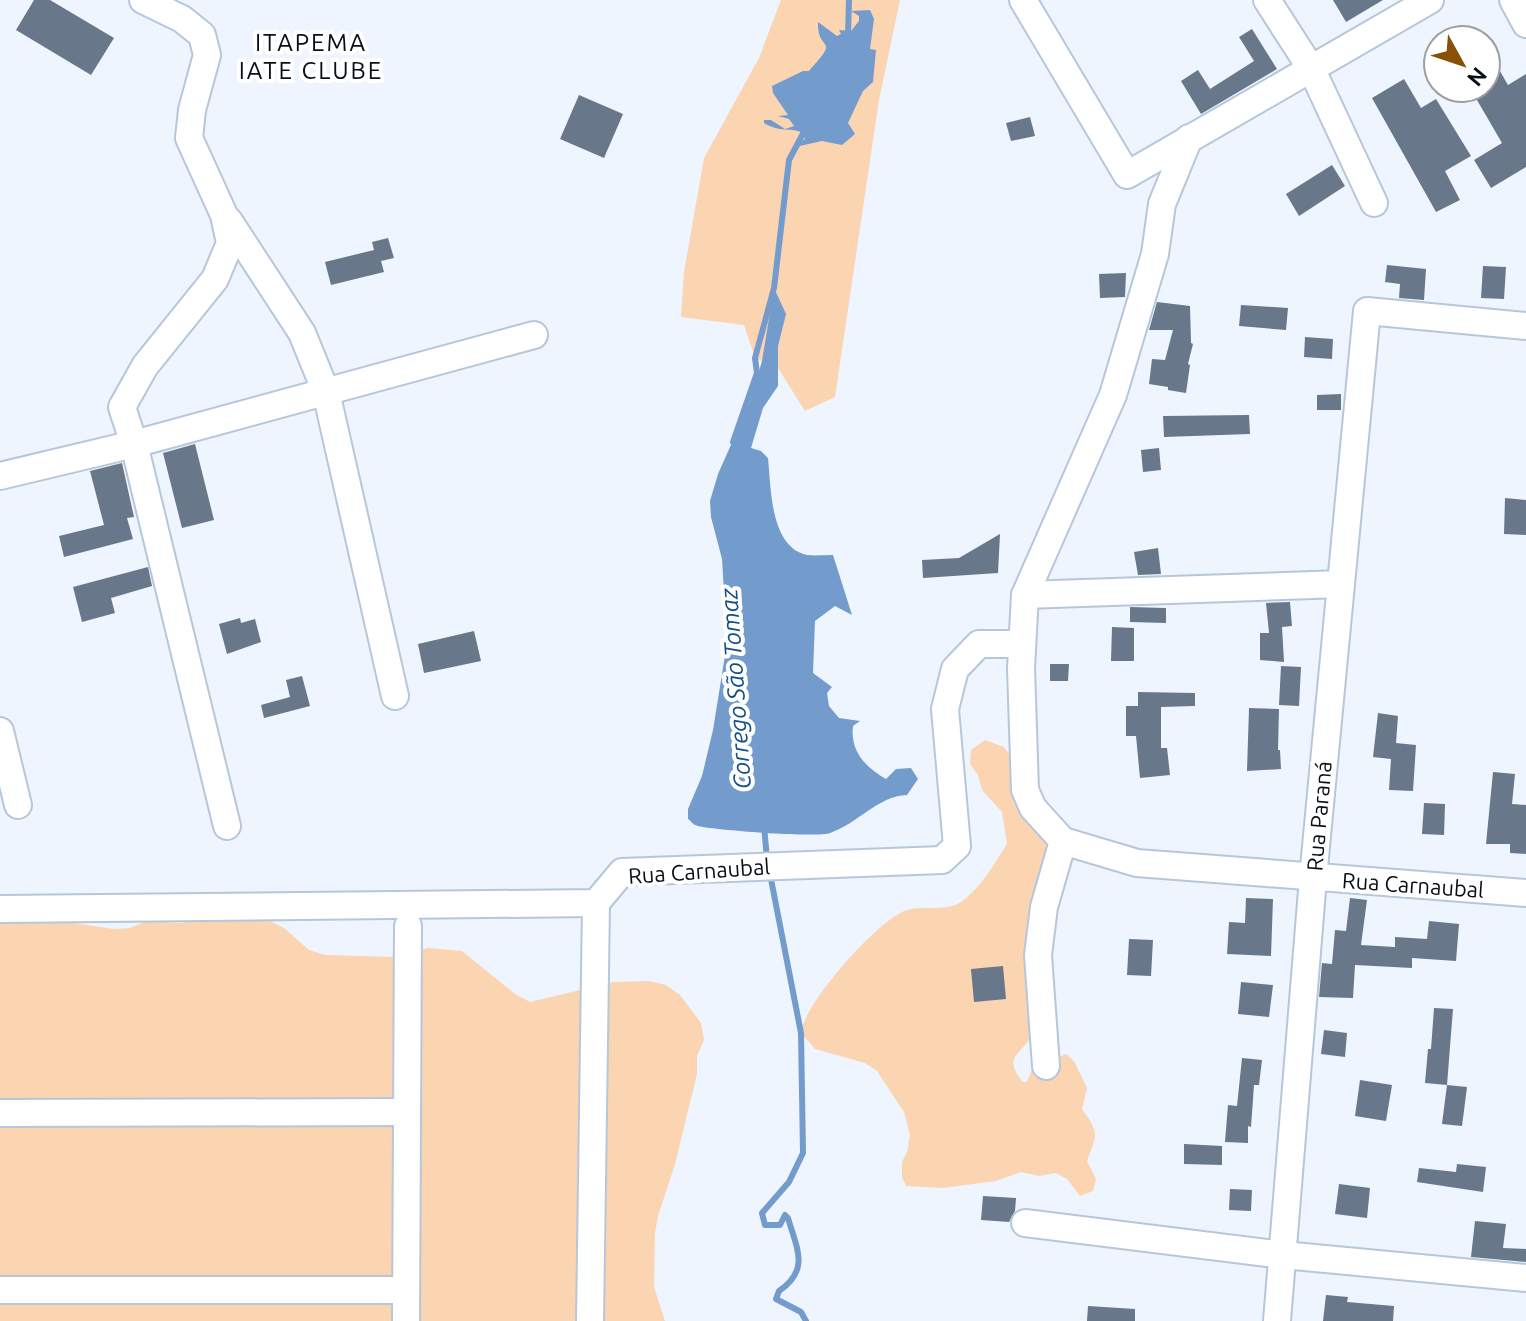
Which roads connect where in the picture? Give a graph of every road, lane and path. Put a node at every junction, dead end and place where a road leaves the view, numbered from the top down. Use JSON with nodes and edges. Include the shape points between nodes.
{"nodes":[{"id":1,"x":143,"y":0,"type":"edge"},
{"id":2,"x":1023,"y":0,"type":"edge"},
{"id":3,"x":1267,"y":0,"type":"edge"},
{"id":4,"x":1430,"y":0,"type":"edge"},
{"id":5,"x":1513,"y":0,"type":"edge"},
{"id":6,"x":1526,"y":24,"type":"edge"},
{"id":7,"x":1312,"y":70,"type":"junction"},
{"id":8,"x":1189,"y":138,"type":"junction"},
{"id":9,"x":1374,"y":203,"type":"dead end"},
{"id":10,"x":224,"y":215,"type":"junction"},
{"id":11,"x":1526,"y":326,"type":"edge"},
{"id":12,"x":534,"y":335,"type":"dead end"},
{"id":13,"x":326,"y":392,"type":"junction"},
{"id":14,"x":134,"y":444,"type":"junction"},
{"id":15,"x":0,"y":476,"type":"edge"},
{"id":16,"x":1341,"y":584,"type":"junction"},
{"id":17,"x":1025,"y":595,"type":"junction"},
{"id":18,"x":1021,"y":644,"type":"junction"},
{"id":19,"x":395,"y":696,"type":"dead end"},
{"id":20,"x":0,"y":731,"type":"edge"},
{"id":21,"x":18,"y":805,"type":"dead end"},
{"id":22,"x":227,"y":826,"type":"dead end"},
{"id":23,"x":1063,"y":841,"type":"junction"},
{"id":24,"x":1313,"y":878,"type":"junction"},
{"id":25,"x":1526,"y":893,"type":"edge"},
{"id":26,"x":596,"y":903,"type":"junction"},
{"id":27,"x":0,"y":909,"type":"edge"},
{"id":28,"x":408,"y":926,"type":"dead end"},
{"id":29,"x":1046,"y":1066,"type":"dead end"},
{"id":30,"x":407,"y":1112,"type":"junction"},
{"id":31,"x":0,"y":1113,"type":"edge"},
{"id":32,"x":1025,"y":1223,"type":"dead end"},
{"id":33,"x":1283,"y":1255,"type":"junction"},
{"id":34,"x":1526,"y":1278,"type":"edge"},
{"id":35,"x":0,"y":1290,"type":"edge"},
{"id":36,"x":406,"y":1290,"type":"junction"},
{"id":37,"x":406,"y":1321,"type":"edge"},
{"id":38,"x":590,"y":1321,"type":"edge"},
{"id":39,"x":1277,"y":1321,"type":"edge"}],
"edges":[{"from":1,"to":10,"type":"street","via":[[202,35],[207,55],[189,138]]},
{"from":2,"to":8,"type":"street","via":[[1127,175]]},
{"from":3,"to":7,"type":"street"},
{"from":4,"to":7,"type":"street"},
{"from":5,"to":6,"type":"street"},
{"from":7,"to":8,"type":"street"},
{"from":7,"to":9,"type":"street"},
{"from":8,"to":17,"type":"street","via":[[1162,204],[1155,254],[1113,395]]},
{"from":10,"to":13,"type":"street","via":[[302,333]]},
{"from":10,"to":14,"type":"street","via":[[230,243],[215,279],[145,366],[122,407]]},
{"from":11,"to":16,"type":"street","name":"Rua Paraná","via":[[1367,311]]},
{"from":12,"to":13,"type":"street"},
{"from":13,"to":14,"type":"street"},
{"from":13,"to":19,"type":"street"},
{"from":14,"to":15,"type":"street"},
{"from":14,"to":22,"type":"street"},
{"from":16,"to":17,"type":"street"},
{"from":16,"to":24,"type":"street","name":"Rua Paraná"},
{"from":17,"to":18,"type":"street"},
{"from":18,"to":23,"type":"street","via":[[1025,790],[1033,808]]},
{"from":18,"to":26,"type":"street","name":"Rua Carnaubal","via":[[979,644],[955,669],[945,709],[957,846],[942,860],[622,872]]},
{"from":20,"to":21,"type":"street"},
{"from":23,"to":24,"type":"street","name":"Rua Carnaubal","via":[[1137,863]]},
{"from":23,"to":29,"type":"street","via":[[1044,907],[1038,955]]},
{"from":24,"to":25,"type":"street","name":"Rua Carnaubal"},
{"from":24,"to":33,"type":"street","name":"Rua Paraná"},
{"from":26,"to":27,"type":"street"},
{"from":26,"to":38,"type":"street"},
{"from":28,"to":30,"type":"street"},
{"from":30,"to":31,"type":"street"},
{"from":30,"to":36,"type":"street"},
{"from":32,"to":33,"type":"street"},
{"from":33,"to":34,"type":"street"},
{"from":33,"to":39,"type":"street","name":"Rua Paraná"},
{"from":35,"to":36,"type":"street"},
{"from":36,"to":37,"type":"street"}]}
